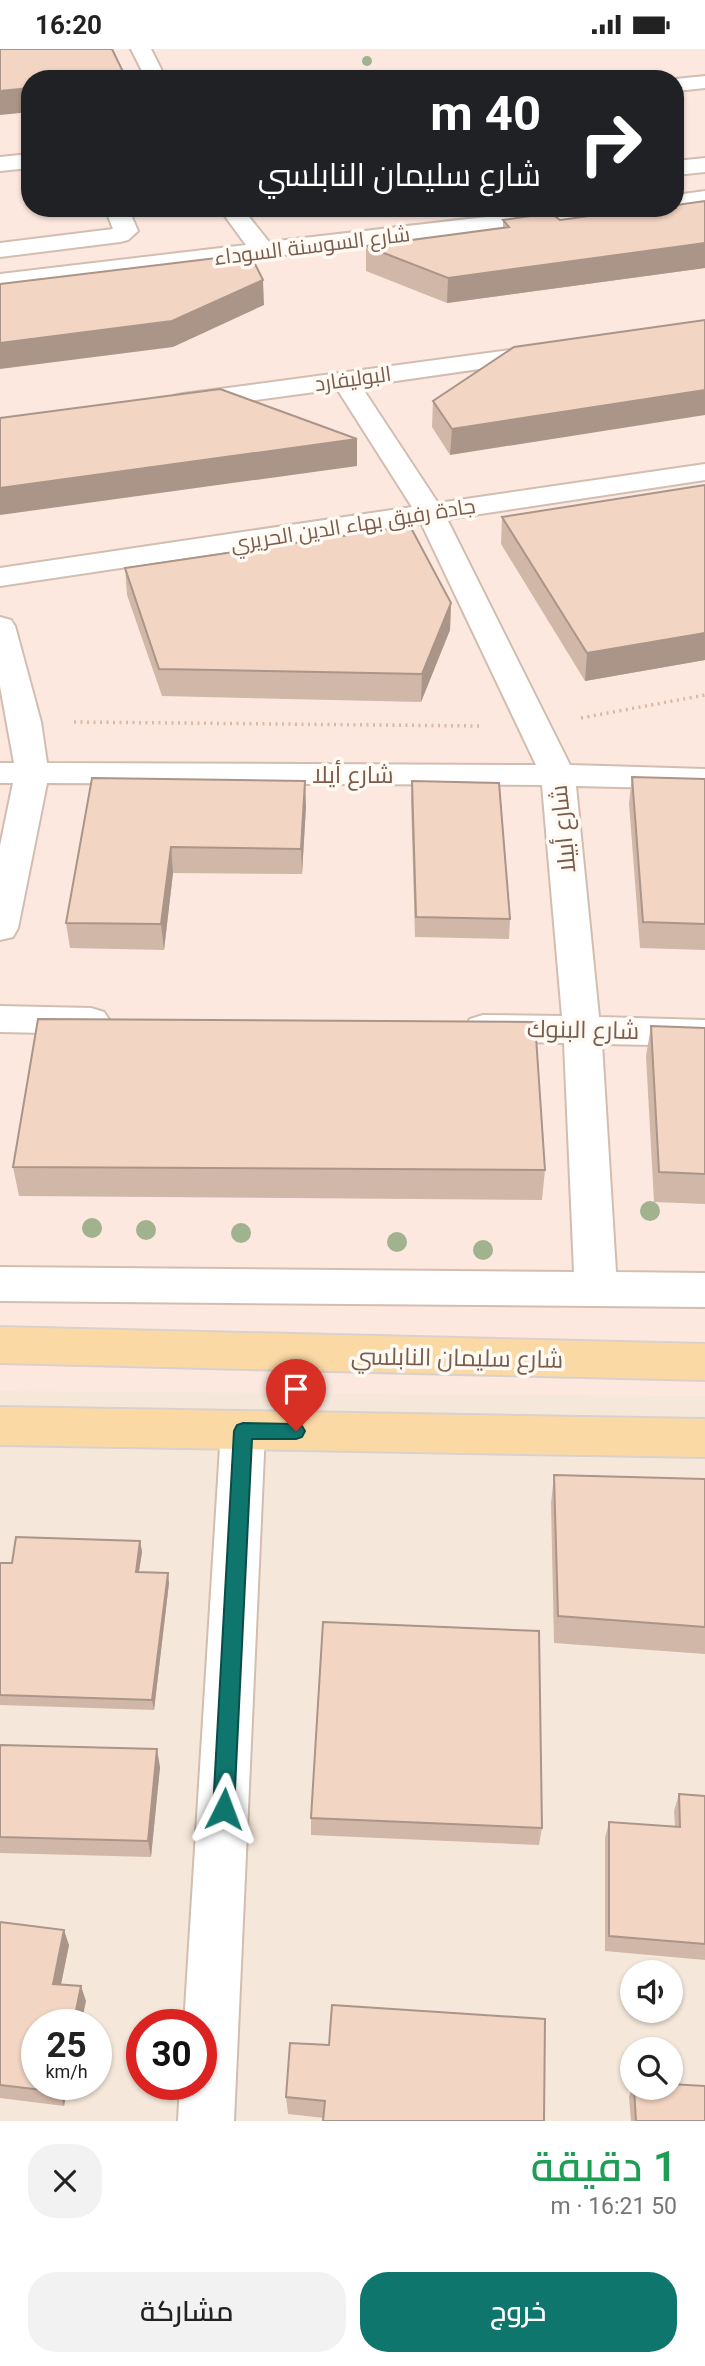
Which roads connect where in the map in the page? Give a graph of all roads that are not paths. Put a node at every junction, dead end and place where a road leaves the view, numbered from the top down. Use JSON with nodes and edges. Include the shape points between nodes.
{"nodes":[{"id":1,"x":141,"y":49,"type":"edge"},
{"id":2,"x":152,"y":70,"type":"edge"},
{"id":3,"x":705,"y":82,"type":"edge"},
{"id":4,"x":684,"y":84,"type":"edge"},
{"id":5,"x":21,"y":162,"type":"edge"},
{"id":6,"x":0,"y":164,"type":"edge"},
{"id":7,"x":705,"y":165,"type":"edge"},
{"id":8,"x":684,"y":168,"type":"edge"},
{"id":9,"x":705,"y":198,"type":"edge"},
{"id":10,"x":684,"y":201,"type":"edge"},
{"id":11,"x":121,"y":217,"type":"edge"},
{"id":12,"x":216,"y":217,"type":"edge"},
{"id":13,"x":237,"y":217,"type":"edge"},
{"id":14,"x":550,"y":217,"type":"edge"},
{"id":15,"x":0,"y":250,"type":"edge"},
{"id":16,"x":264,"y":252,"type":"junction"},
{"id":17,"x":226,"y":256,"type":"junction"},
{"id":18,"x":0,"y":281,"type":"edge"},
{"id":19,"x":571,"y":349,"type":"edge"},
{"id":20,"x":344,"y":380,"type":"junction"},
{"id":21,"x":165,"y":404,"type":"edge"},
{"id":22,"x":705,"y":472,"type":"edge"},
{"id":23,"x":430,"y":513,"type":"junction"},
{"id":24,"x":0,"y":577,"type":"edge"},
{"id":25,"x":0,"y":626,"type":"edge"},
{"id":26,"x":16,"y":773,"type":"edge"},
{"id":27,"x":558,"y":775,"type":"junction"},
{"id":28,"x":705,"y":779,"type":"edge"},
{"id":29,"x":0,"y":928,"type":"edge"},
{"id":30,"x":0,"y":1019,"type":"edge"},
{"id":31,"x":125,"y":1021,"type":"edge"},
{"id":32,"x":444,"y":1027,"type":"edge"},
{"id":33,"x":582,"y":1030,"type":"junction"},
{"id":34,"x":705,"y":1033,"type":"edge"},
{"id":35,"x":0,"y":1284,"type":"edge"},
{"id":36,"x":597,"y":1290,"type":"junction"},
{"id":37,"x":705,"y":1290,"type":"edge"},
{"id":38,"x":0,"y":1345,"type":"edge"},
{"id":39,"x":705,"y":1363,"type":"edge"},
{"id":40,"x":0,"y":1426,"type":"edge"},
{"id":41,"x":243,"y":1431,"type":"junction"},
{"id":42,"x":705,"y":1438,"type":"edge"},
{"id":43,"x":206,"y":2121,"type":"edge"}],
"edges":[{"from":1,"to":2,"type":"street"},
{"from":3,"to":4,"type":"street"},
{"from":5,"to":6,"type":"street"},
{"from":7,"to":8,"type":"street"},
{"from":9,"to":10,"type":"street"},
{"from":11,"to":15,"type":"street","via":[[126,231],[120,235]]},
{"from":12,"to":17,"type":"street"},
{"from":13,"to":16,"type":"street"},
{"from":14,"to":16,"type":"street","name":"شارع السوسنة السوداء"},
{"from":16,"to":17,"type":"street","name":"شارع السوسنة السوداء"},
{"from":17,"to":18,"type":"street","name":"شارع السوسنة السوداء"},
{"from":19,"to":20,"type":"street","name":"البوليفارد"},
{"from":20,"to":21,"type":"street","name":"البوليفارد"},
{"from":20,"to":23,"type":"street","name":"شارع أبيلا"},
{"from":22,"to":23,"type":"street","name":"جادة رفيق بهاء الدين الحريري"},
{"from":23,"to":24,"type":"street","name":"جادة رفيق بهاء الدين الحريري"},
{"from":23,"to":27,"type":"street","name":"شارع أبيلا"},
{"from":25,"to":26,"type":"street","via":[[25,722]]},
{"from":26,"to":27,"type":"street","name":"شارع أيلا"},
{"from":26,"to":29,"type":"street"},
{"from":27,"to":28,"type":"street","name":"شارع أيلا"},
{"from":27,"to":33,"type":"street","name":"شارع أبيلا"},
{"from":30,"to":31,"type":"street"},
{"from":32,"to":33,"type":"street","name":"شارع البنوك"},
{"from":33,"to":34,"type":"street","name":"شارع البنوك"},
{"from":33,"to":36,"type":"street","name":"شارع أبيلا"},
{"from":35,"to":36,"type":"street"},
{"from":36,"to":37,"type":"street"},
{"from":38,"to":39,"type":"main road","name":"شارع سليمان النابلسي"},
{"from":40,"to":41,"type":"main road"},
{"from":41,"to":42,"type":"main road"},
{"from":41,"to":43,"type":"street"}]}
